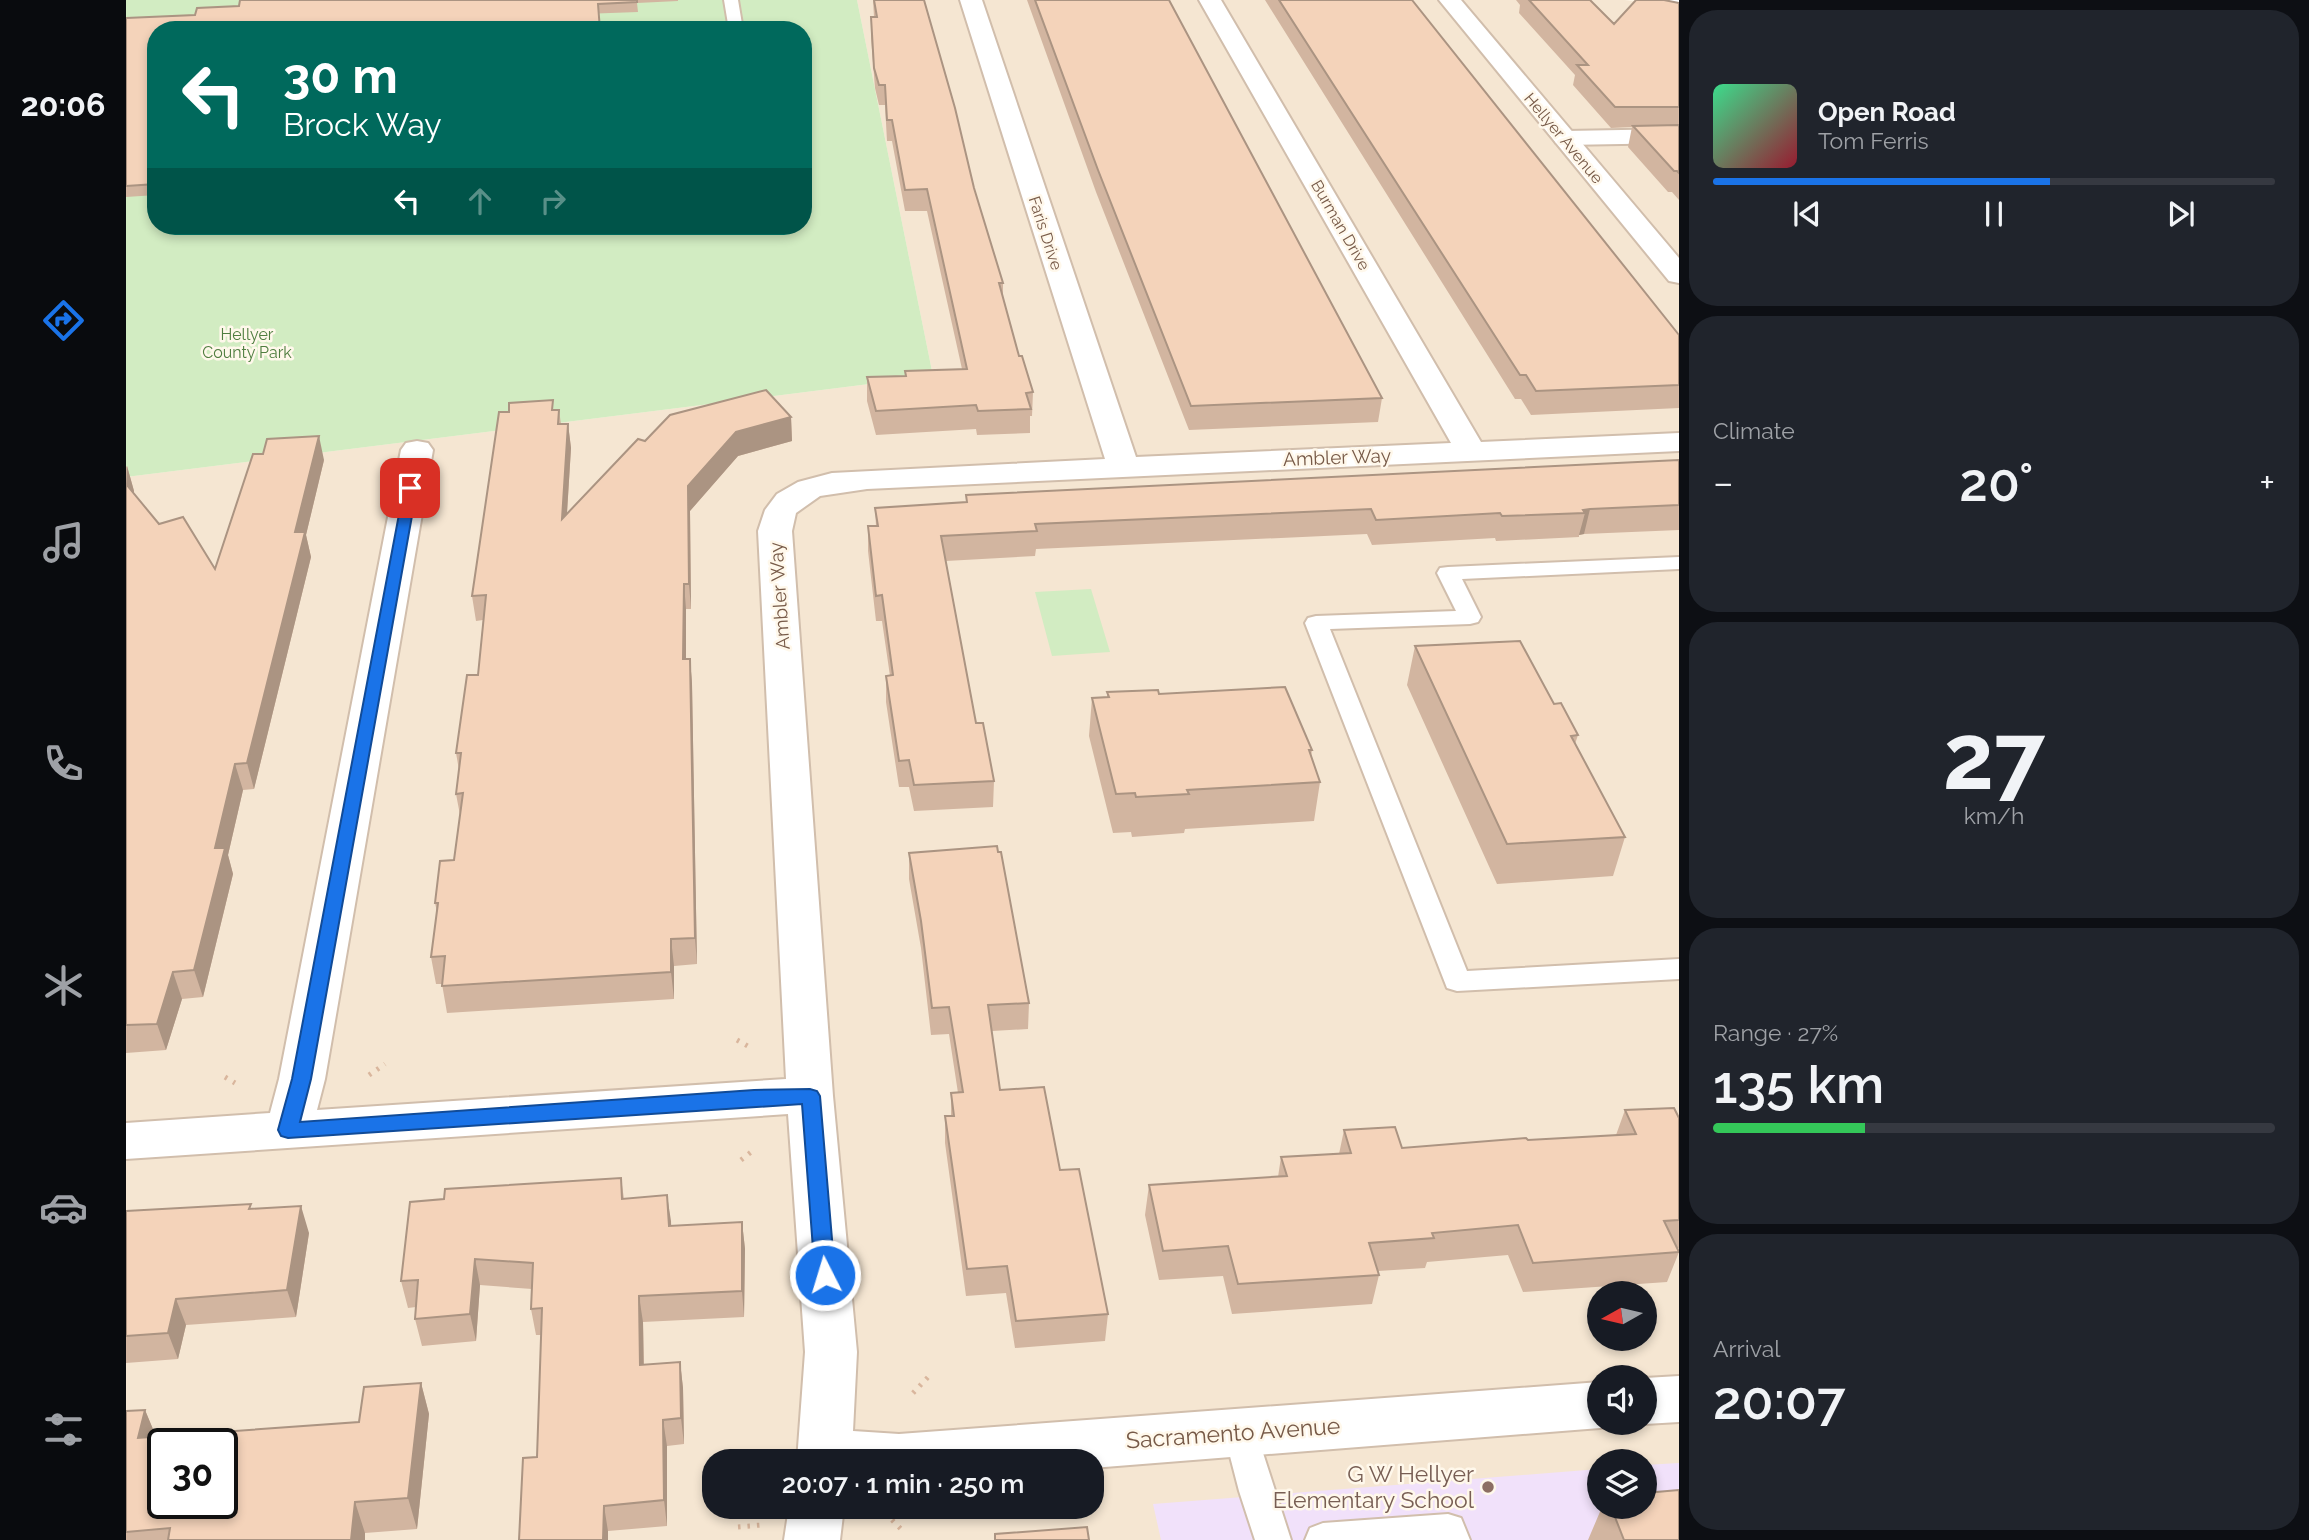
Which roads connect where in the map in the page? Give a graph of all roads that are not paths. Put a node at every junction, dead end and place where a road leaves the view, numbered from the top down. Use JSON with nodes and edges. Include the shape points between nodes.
{"nodes":[{"id":1,"x":731,"y":0,"type":"edge"},
{"id":2,"x":971,"y":0,"type":"edge"},
{"id":3,"x":1210,"y":0,"type":"edge"},
{"id":4,"x":1450,"y":0,"type":"edge"},
{"id":5,"x":1670,"y":0,"type":"edge"},
{"id":6,"x":1679,"y":2,"type":"edge"},
{"id":7,"x":734,"y":21,"type":"edge"},
{"id":8,"x":1679,"y":136,"type":"edge"},
{"id":9,"x":1565,"y":138,"type":"junction"},
{"id":10,"x":1679,"y":275,"type":"edge"},
{"id":11,"x":1679,"y":442,"type":"edge"},
{"id":12,"x":417,"y":450,"type":"dead end"},
{"id":13,"x":1471,"y":451,"type":"junction"},
{"id":14,"x":1123,"y":466,"type":"junction"},
{"id":15,"x":1679,"y":563,"type":"edge"},
{"id":16,"x":1679,"y":969,"type":"edge"},
{"id":17,"x":810,"y":1096,"type":"junction"},
{"id":18,"x":288,"y":1130,"type":"junction"},
{"id":19,"x":126,"y":1141,"type":"edge"},
{"id":20,"x":1679,"y":1399,"type":"edge"},
{"id":21,"x":1657,"y":1400,"type":"edge"},
{"id":22,"x":1587,"y":1406,"type":"edge"},
{"id":23,"x":1241,"y":1433,"type":"junction"},
{"id":24,"x":825,"y":1449,"type":"edge"},
{"id":25,"x":1022,"y":1449,"type":"edge"},
{"id":26,"x":815,"y":1519,"type":"edge"},
{"id":27,"x":812,"y":1540,"type":"edge"},
{"id":28,"x":1273,"y":1540,"type":"edge"},
{"id":29,"x":1323,"y":1540,"type":"edge"},
{"id":30,"x":1451,"y":1540,"type":"edge"}],
"edges":[{"from":1,"to":7,"type":"lane"},
{"from":2,"to":14,"type":"street","name":"Faris Drive"},
{"from":3,"to":13,"type":"street","name":"Burman Drive"},
{"from":4,"to":9,"type":"street","name":"Hellyer Avenue"},
{"from":5,"to":6,"type":"street"},
{"from":8,"to":9,"type":"street"},
{"from":9,"to":10,"type":"street","name":"Hellyer Avenue"},
{"from":11,"to":13,"type":"street","name":"Ambler Way"},
{"from":12,"to":18,"type":"street","via":[[302,1079]]},
{"from":13,"to":14,"type":"street","name":"Ambler Way"},
{"from":14,"to":17,"type":"street","name":"Ambler Way","via":[[831,482],[799,494],[780,511],[775,531]]},
{"from":15,"to":16,"type":"lane","via":[[1448,573],[1470,617],[1316,623],[1457,981]]},
{"from":17,"to":18,"type":"street"},
{"from":17,"to":24,"type":"street","name":"Ambler Way","via":[[831,1352]]},
{"from":18,"to":19,"type":"street"},
{"from":20,"to":21,"type":"street"},
{"from":22,"to":23,"type":"street","name":"Sacramento Avenue"},
{"from":23,"to":25,"type":"street","name":"Sacramento Avenue"},
{"from":23,"to":28,"type":"lane"},
{"from":26,"to":27,"type":"street"},
{"from":29,"to":30,"type":"lane","via":[[1448,1530]]}]}
